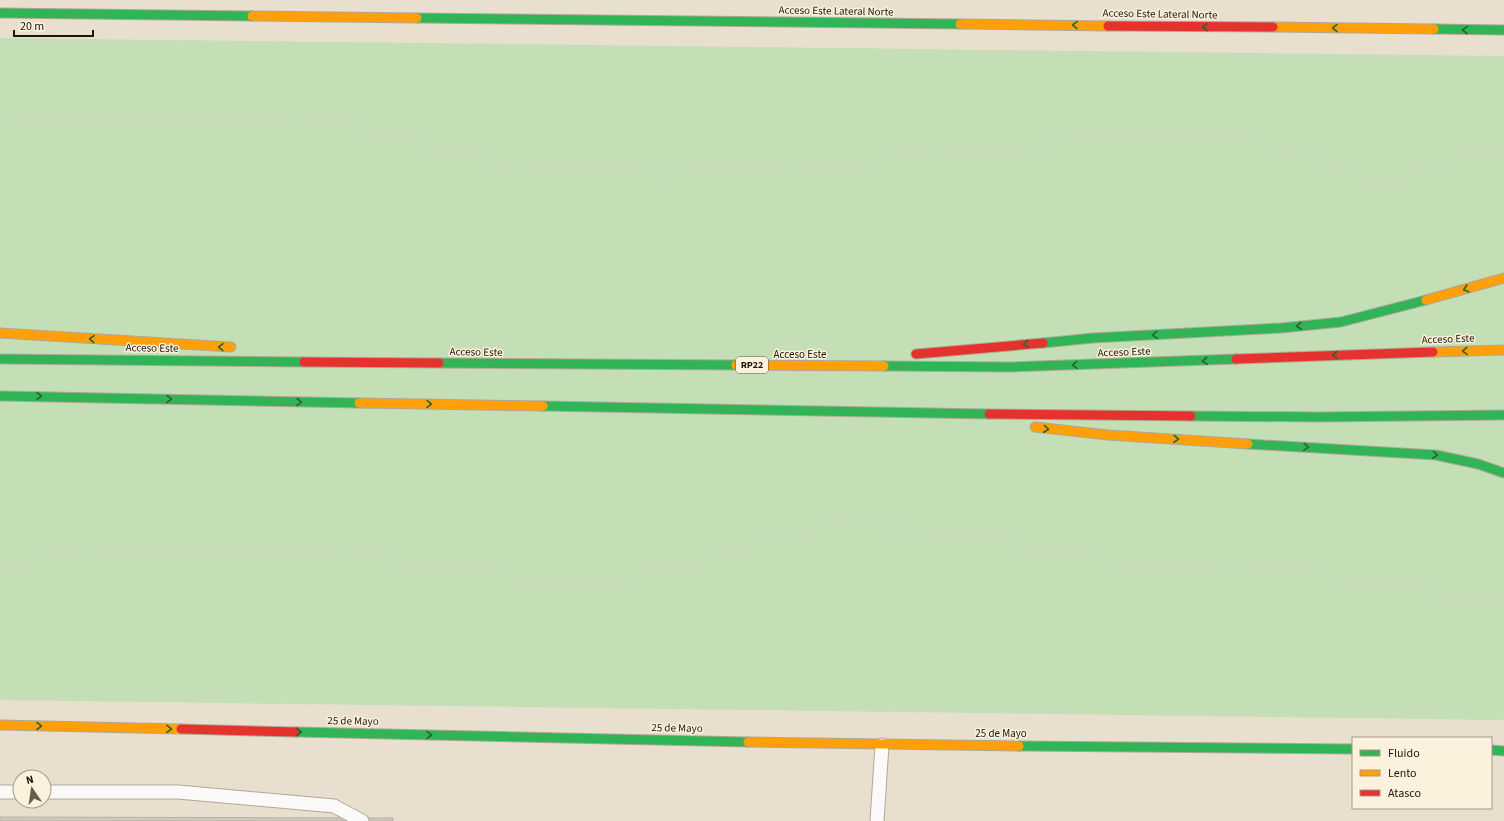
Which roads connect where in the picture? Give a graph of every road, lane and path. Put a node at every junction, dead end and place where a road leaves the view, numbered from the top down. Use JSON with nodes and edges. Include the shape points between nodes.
{"nodes":[{"id":1,"x":0,"y":13,"type":"edge"},
{"id":2,"x":1504,"y":30,"type":"edge"},
{"id":3,"x":0,"y":120,"type":"edge"},
{"id":4,"x":1504,"y":144,"type":"edge"},
{"id":5,"x":1504,"y":278,"type":"edge"},
{"id":6,"x":0,"y":333,"type":"edge"},
{"id":7,"x":244,"y":348,"type":"dead end"},
{"id":8,"x":1504,"y":350,"type":"edge"},
{"id":9,"x":323,"y":353,"type":"dead end"},
{"id":10,"x":905,"y":355,"type":"dead end"},
{"id":11,"x":889,"y":356,"type":"dead end"},
{"id":12,"x":0,"y":358,"type":"edge"},
{"id":13,"x":512,"y":364,"type":"junction"},
{"id":14,"x":787,"y":366,"type":"junction"},
{"id":15,"x":0,"y":396,"type":"edge"},
{"id":16,"x":896,"y":413,"type":"junction"},
{"id":17,"x":1504,"y":415,"type":"edge"},
{"id":18,"x":998,"y":424,"type":"dead end"},
{"id":19,"x":1029,"y":427,"type":"dead end"},
{"id":20,"x":1501,"y":473,"type":"edge"},
{"id":21,"x":0,"y":567,"type":"edge"},
{"id":22,"x":1504,"y":599,"type":"edge"},
{"id":23,"x":0,"y":726,"type":"edge"},
{"id":24,"x":882,"y":745,"type":"junction"},
{"id":25,"x":1352,"y":749,"type":"edge"},
{"id":26,"x":1492,"y":750,"type":"edge"},
{"id":27,"x":1504,"y":751,"type":"edge"},
{"id":28,"x":0,"y":792,"type":"edge"},
{"id":29,"x":12,"y":792,"type":"edge"},
{"id":30,"x":52,"y":792,"type":"edge"},
{"id":31,"x":362,"y":821,"type":"edge"},
{"id":32,"x":877,"y":821,"type":"edge"}],
"edges":[{"from":2,"to":1,"type":"main road","name":"Acceso Este Lateral Norte","one_way":true},
{"from":3,"to":4,"type":"path","via":[[50,113],[291,119],[363,128],[521,167],[574,173],[664,176],[774,170],[888,159],[973,146],[1215,138],[1304,152],[1354,176],[1386,180],[1414,174]]},
{"from":5,"to":10,"type":"main road","one_way":true,"via":[[1342,322],[1281,328],[1093,338]]},
{"from":7,"to":6,"type":"main road","one_way":true},
{"from":8,"to":14,"type":"main road","name":"Acceso Este","number":"RP22","one_way":true,"via":[[1010,367]]},
{"from":9,"to":13,"type":"main road"},
{"from":11,"to":14,"type":"main road"},
{"from":12,"to":13,"type":"main road","name":"Acceso Este","number":"RP22"},
{"from":13,"to":14,"type":"main road","name":"Acceso Este","number":"RP22"},
{"from":15,"to":16,"type":"main road","one_way":true},
{"from":16,"to":17,"type":"main road","via":[[1319,417]]},
{"from":16,"to":18,"type":"main road"},
{"from":19,"to":20,"type":"main road","one_way":true,"via":[[1108,435],[1436,455],[1478,464]]},
{"from":21,"to":22,"type":"path","via":[[95,550],[151,546],[217,546],[336,551],[503,576],[601,581],[676,568],[760,542],[815,528],[836,526],[969,530],[1049,553],[1139,564],[1195,565],[1354,578],[1452,595]]},
{"from":23,"to":24,"type":"main road","name":"25 de Mayo","one_way":true},
{"from":24,"to":25,"type":"main road","name":"25 de Mayo"},
{"from":24,"to":32,"type":"lane"},
{"from":26,"to":27,"type":"main road"},
{"from":28,"to":29,"type":"lane"},
{"from":30,"to":31,"type":"lane","via":[[178,792],[334,806]]}]}
